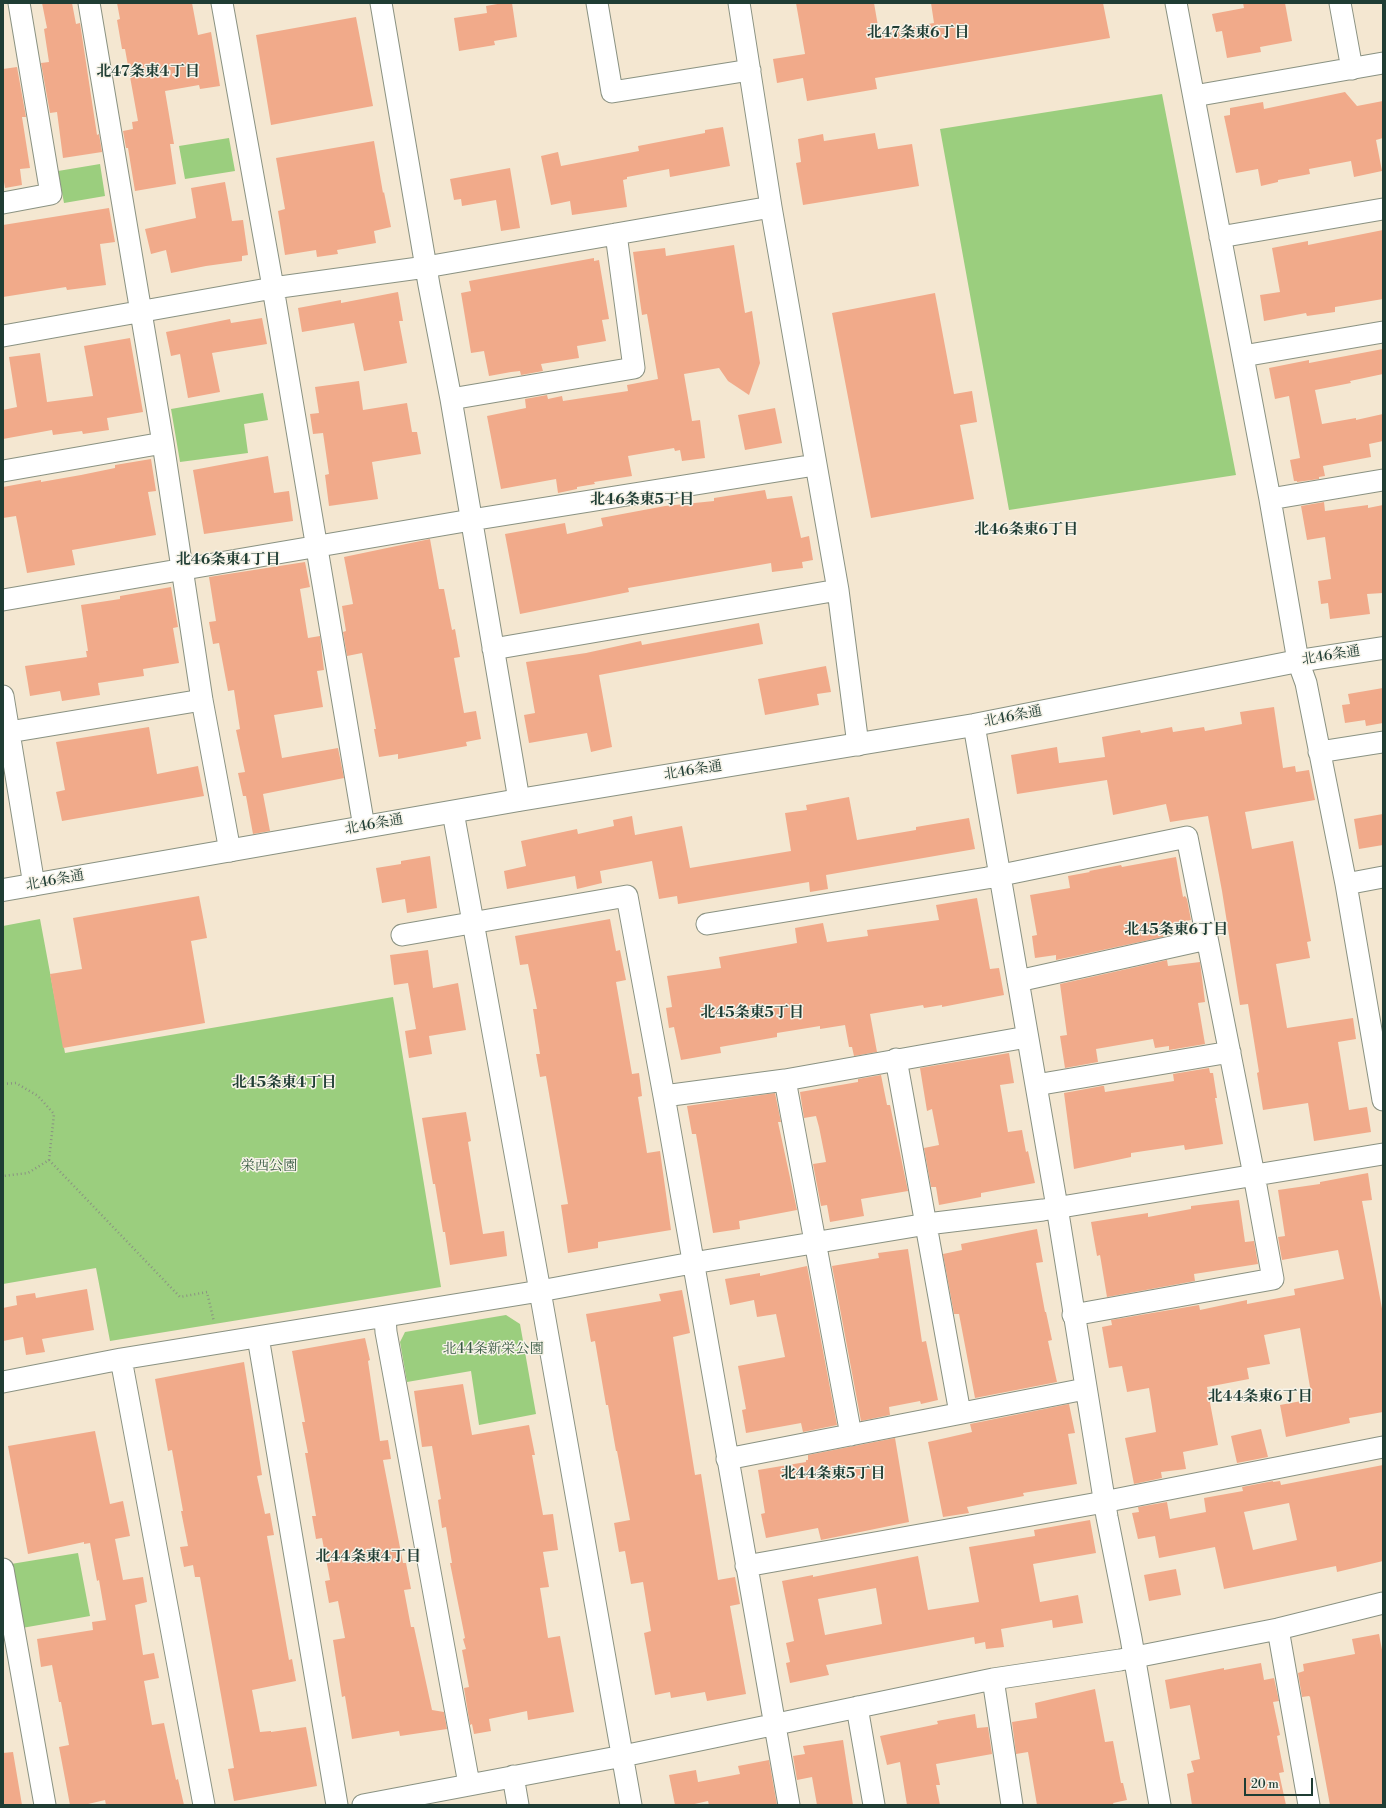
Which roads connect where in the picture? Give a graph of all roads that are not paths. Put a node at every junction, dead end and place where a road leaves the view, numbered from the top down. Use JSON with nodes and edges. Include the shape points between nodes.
{"nodes":[{"id":1,"x":19,"y":3,"type":"edge"},
{"id":2,"x":89,"y":3,"type":"edge"},
{"id":3,"x":222,"y":3,"type":"edge"},
{"id":4,"x":381,"y":3,"type":"edge"},
{"id":5,"x":597,"y":3,"type":"edge"},
{"id":6,"x":739,"y":3,"type":"edge"},
{"id":7,"x":1176,"y":3,"type":"edge"},
{"id":8,"x":1340,"y":3,"type":"edge"},
{"id":9,"x":1383,"y":63,"type":"edge"},
{"id":10,"x":1352,"y":69,"type":"junction"},
{"id":11,"x":750,"y":70,"type":"junction"},
{"id":12,"x":1194,"y":96,"type":"junction"},
{"id":13,"x":3,"y":203,"type":"edge"},
{"id":14,"x":771,"y":207,"type":"junction"},
{"id":15,"x":1383,"y":209,"type":"edge"},
{"id":16,"x":616,"y":234,"type":"junction"},
{"id":17,"x":1220,"y":237,"type":"junction"},
{"id":18,"x":426,"y":267,"type":"junction"},
{"id":19,"x":274,"y":288,"type":"junction"},
{"id":20,"x":141,"y":312,"type":"junction"},
{"id":21,"x":1383,"y":332,"type":"edge"},
{"id":22,"x":3,"y":336,"type":"edge"},
{"id":23,"x":1243,"y":356,"type":"junction"},
{"id":24,"x":451,"y":399,"type":"junction"},
{"id":25,"x":163,"y":443,"type":"junction"},
{"id":26,"x":815,"y":465,"type":"junction"},
{"id":27,"x":3,"y":471,"type":"edge"},
{"id":28,"x":1383,"y":480,"type":"edge"},
{"id":29,"x":1270,"y":499,"type":"junction"},
{"id":30,"x":470,"y":520,"type":"junction"},
{"id":31,"x":317,"y":547,"type":"junction"},
{"id":32,"x":182,"y":570,"type":"junction"},
{"id":33,"x":838,"y":590,"type":"junction"},
{"id":34,"x":3,"y":600,"type":"edge"},
{"id":35,"x":1383,"y":648,"type":"edge"},
{"id":36,"x":493,"y":649,"type":"junction"},
{"id":37,"x":1298,"y":661,"type":"junction"},
{"id":38,"x":3,"y":696,"type":"edge"},
{"id":39,"x":202,"y":700,"type":"junction"},
{"id":40,"x":974,"y":725,"type":"junction"},
{"id":41,"x":6,"y":733,"type":"edge"},
{"id":42,"x":1383,"y":742,"type":"edge"},
{"id":43,"x":858,"y":745,"type":"junction"},
{"id":44,"x":1319,"y":752,"type":"junction"},
{"id":45,"x":519,"y":800,"type":"junction"},
{"id":46,"x":453,"y":812,"type":"junction"},
{"id":47,"x":364,"y":827,"type":"junction"},
{"id":48,"x":230,"y":851,"type":"junction"},
{"id":49,"x":1000,"y":876,"type":"junction"},
{"id":50,"x":1383,"y":876,"type":"edge"},
{"id":51,"x":1346,"y":884,"type":"junction"},
{"id":52,"x":34,"y":885,"type":"junction"},
{"id":53,"x":3,"y":890,"type":"edge"},
{"id":54,"x":474,"y":922,"type":"junction"},
{"id":55,"x":707,"y":924,"type":"dead end"},
{"id":56,"x":402,"y":935,"type":"dead end"},
{"id":57,"x":1207,"y":939,"type":"junction"},
{"id":58,"x":1018,"y":981,"type":"junction"},
{"id":59,"x":1375,"y":1009,"type":"edge"},
{"id":60,"x":1027,"y":1037,"type":"junction"},
{"id":61,"x":1230,"y":1052,"type":"junction"},
{"id":62,"x":896,"y":1059,"type":"junction"},
{"id":63,"x":785,"y":1080,"type":"junction"},
{"id":64,"x":1036,"y":1085,"type":"junction"},
{"id":65,"x":664,"y":1096,"type":"junction"},
{"id":66,"x":1383,"y":1100,"type":"edge"},
{"id":67,"x":1383,"y":1154,"type":"edge"},
{"id":68,"x":1254,"y":1175,"type":"junction"},
{"id":69,"x":1057,"y":1207,"type":"junction"},
{"id":70,"x":927,"y":1224,"type":"junction"},
{"id":71,"x":814,"y":1243,"type":"junction"},
{"id":72,"x":694,"y":1263,"type":"junction"},
{"id":73,"x":540,"y":1291,"type":"junction"},
{"id":74,"x":1073,"y":1315,"type":"junction"},
{"id":75,"x":384,"y":1317,"type":"junction"},
{"id":76,"x":258,"y":1337,"type":"junction"},
{"id":77,"x":121,"y":1359,"type":"junction"},
{"id":78,"x":3,"y":1382,"type":"edge"},
{"id":79,"x":1085,"y":1389,"type":"junction"},
{"id":80,"x":960,"y":1413,"type":"junction"},
{"id":81,"x":850,"y":1435,"type":"junction"},
{"id":82,"x":1383,"y":1447,"type":"edge"},
{"id":83,"x":727,"y":1458,"type":"junction"},
{"id":84,"x":1104,"y":1501,"type":"junction"},
{"id":85,"x":746,"y":1566,"type":"junction"},
{"id":86,"x":3,"y":1569,"type":"edge"},
{"id":87,"x":1383,"y":1603,"type":"edge"},
{"id":88,"x":1278,"y":1629,"type":"junction"},
{"id":89,"x":1134,"y":1657,"type":"junction"},
{"id":90,"x":993,"y":1679,"type":"junction"},
{"id":91,"x":857,"y":1707,"type":"junction"},
{"id":92,"x":775,"y":1724,"type":"junction"},
{"id":93,"x":623,"y":1756,"type":"junction"},
{"id":94,"x":513,"y":1776,"type":"junction"},
{"id":95,"x":469,"y":1784,"type":"junction"},
{"id":96,"x":371,"y":1804,"type":"edge"},
{"id":97,"x":45,"y":1805,"type":"edge"},
{"id":98,"x":204,"y":1805,"type":"edge"},
{"id":99,"x":338,"y":1805,"type":"edge"},
{"id":100,"x":518,"y":1805,"type":"edge"},
{"id":101,"x":631,"y":1805,"type":"edge"},
{"id":102,"x":789,"y":1805,"type":"edge"},
{"id":103,"x":874,"y":1805,"type":"edge"},
{"id":104,"x":1012,"y":1805,"type":"edge"},
{"id":105,"x":1160,"y":1805,"type":"edge"},
{"id":106,"x":1309,"y":1805,"type":"edge"}],
"edges":[{"from":1,"to":13,"type":"street","via":[[51,194]]},
{"from":2,"to":20,"type":"street"},
{"from":3,"to":19,"type":"street"},
{"from":4,"to":18,"type":"street"},
{"from":5,"to":11,"type":"street","via":[[612,92]]},
{"from":6,"to":11,"type":"street"},
{"from":7,"to":12,"type":"street"},
{"from":8,"to":10,"type":"street"},
{"from":9,"to":10,"type":"street"},
{"from":10,"to":12,"type":"street"},
{"from":11,"to":14,"type":"street"},
{"from":12,"to":17,"type":"street"},
{"from":14,"to":16,"type":"street"},
{"from":14,"to":26,"type":"street"},
{"from":15,"to":17,"type":"street"},
{"from":16,"to":18,"type":"street"},
{"from":16,"to":24,"type":"street","via":[[634,368]]},
{"from":17,"to":23,"type":"street"},
{"from":18,"to":19,"type":"street"},
{"from":18,"to":24,"type":"street"},
{"from":19,"to":20,"type":"street"},
{"from":19,"to":31,"type":"street"},
{"from":20,"to":22,"type":"street"},
{"from":20,"to":25,"type":"street"},
{"from":21,"to":23,"type":"street"},
{"from":23,"to":29,"type":"street"},
{"from":24,"to":30,"type":"street"},
{"from":25,"to":27,"type":"street"},
{"from":25,"to":32,"type":"street"},
{"from":26,"to":30,"type":"street"},
{"from":26,"to":33,"type":"street"},
{"from":28,"to":29,"type":"street"},
{"from":29,"to":37,"type":"street"},
{"from":30,"to":31,"type":"street"},
{"from":30,"to":36,"type":"street"},
{"from":31,"to":32,"type":"street"},
{"from":31,"to":47,"type":"street"},
{"from":32,"to":34,"type":"street"},
{"from":32,"to":39,"type":"street"},
{"from":33,"to":36,"type":"street"},
{"from":33,"to":43,"type":"street"},
{"from":35,"to":37,"type":"street","name":"北46条通"},
{"from":36,"to":45,"type":"street"},
{"from":37,"to":40,"type":"street","name":"北46条通"},
{"from":37,"to":44,"type":"street","via":[[1306,683]]},
{"from":38,"to":41,"type":"street"},
{"from":39,"to":41,"type":"street"},
{"from":39,"to":48,"type":"street"},
{"from":40,"to":43,"type":"street","name":"北46条通"},
{"from":40,"to":49,"type":"street"},
{"from":41,"to":52,"type":"street"},
{"from":42,"to":44,"type":"street"},
{"from":43,"to":45,"type":"street","name":"北46条通"},
{"from":44,"to":51,"type":"street"},
{"from":45,"to":46,"type":"street","name":"北46条通"},
{"from":46,"to":47,"type":"street","name":"北46条通"},
{"from":46,"to":54,"type":"street"},
{"from":47,"to":48,"type":"street","name":"北46条通"},
{"from":48,"to":52,"type":"street","name":"北46条通"},
{"from":49,"to":55,"type":"street"},
{"from":49,"to":57,"type":"street","via":[[1187,838]]},
{"from":49,"to":58,"type":"street"},
{"from":50,"to":51,"type":"street"},
{"from":51,"to":59,"type":"street"},
{"from":52,"to":53,"type":"street","name":"北46条通"},
{"from":54,"to":56,"type":"street"},
{"from":54,"to":65,"type":"street","via":[[627,896]]},
{"from":54,"to":73,"type":"street"},
{"from":57,"to":58,"type":"street"},
{"from":57,"to":61,"type":"street"},
{"from":58,"to":60,"type":"street"},
{"from":59,"to":66,"type":"street"},
{"from":60,"to":62,"type":"street"},
{"from":60,"to":64,"type":"street"},
{"from":61,"to":64,"type":"street"},
{"from":61,"to":68,"type":"street"},
{"from":62,"to":63,"type":"street"},
{"from":62,"to":70,"type":"street"},
{"from":63,"to":65,"type":"street"},
{"from":63,"to":71,"type":"street"},
{"from":64,"to":69,"type":"street"},
{"from":65,"to":72,"type":"street"},
{"from":67,"to":68,"type":"street"},
{"from":68,"to":69,"type":"street"},
{"from":68,"to":74,"type":"street","via":[[1273,1279]]},
{"from":69,"to":70,"type":"street"},
{"from":69,"to":74,"type":"street"},
{"from":70,"to":71,"type":"street"},
{"from":70,"to":80,"type":"street"},
{"from":71,"to":72,"type":"street"},
{"from":71,"to":81,"type":"street"},
{"from":72,"to":73,"type":"street"},
{"from":72,"to":83,"type":"street"},
{"from":73,"to":75,"type":"street"},
{"from":73,"to":93,"type":"street"},
{"from":74,"to":79,"type":"street"},
{"from":75,"to":76,"type":"street"},
{"from":75,"to":95,"type":"street"},
{"from":76,"to":77,"type":"street"},
{"from":76,"to":99,"type":"street"},
{"from":77,"to":78,"type":"street"},
{"from":77,"to":98,"type":"street"},
{"from":79,"to":80,"type":"street"},
{"from":79,"to":84,"type":"street"},
{"from":80,"to":81,"type":"street"},
{"from":81,"to":83,"type":"street"},
{"from":82,"to":84,"type":"street"},
{"from":83,"to":85,"type":"street"},
{"from":84,"to":85,"type":"street"},
{"from":84,"to":89,"type":"street"},
{"from":85,"to":92,"type":"street"},
{"from":86,"to":97,"type":"street"},
{"from":87,"to":88,"type":"street"},
{"from":88,"to":89,"type":"street"},
{"from":88,"to":106,"type":"street"},
{"from":89,"to":90,"type":"street"},
{"from":89,"to":105,"type":"street"},
{"from":90,"to":91,"type":"street"},
{"from":90,"to":104,"type":"street"},
{"from":91,"to":92,"type":"street"},
{"from":91,"to":103,"type":"street"},
{"from":92,"to":93,"type":"street"},
{"from":92,"to":102,"type":"street"},
{"from":93,"to":94,"type":"street"},
{"from":93,"to":101,"type":"street"},
{"from":94,"to":95,"type":"street"},
{"from":94,"to":100,"type":"street"},
{"from":95,"to":96,"type":"street"}]}
